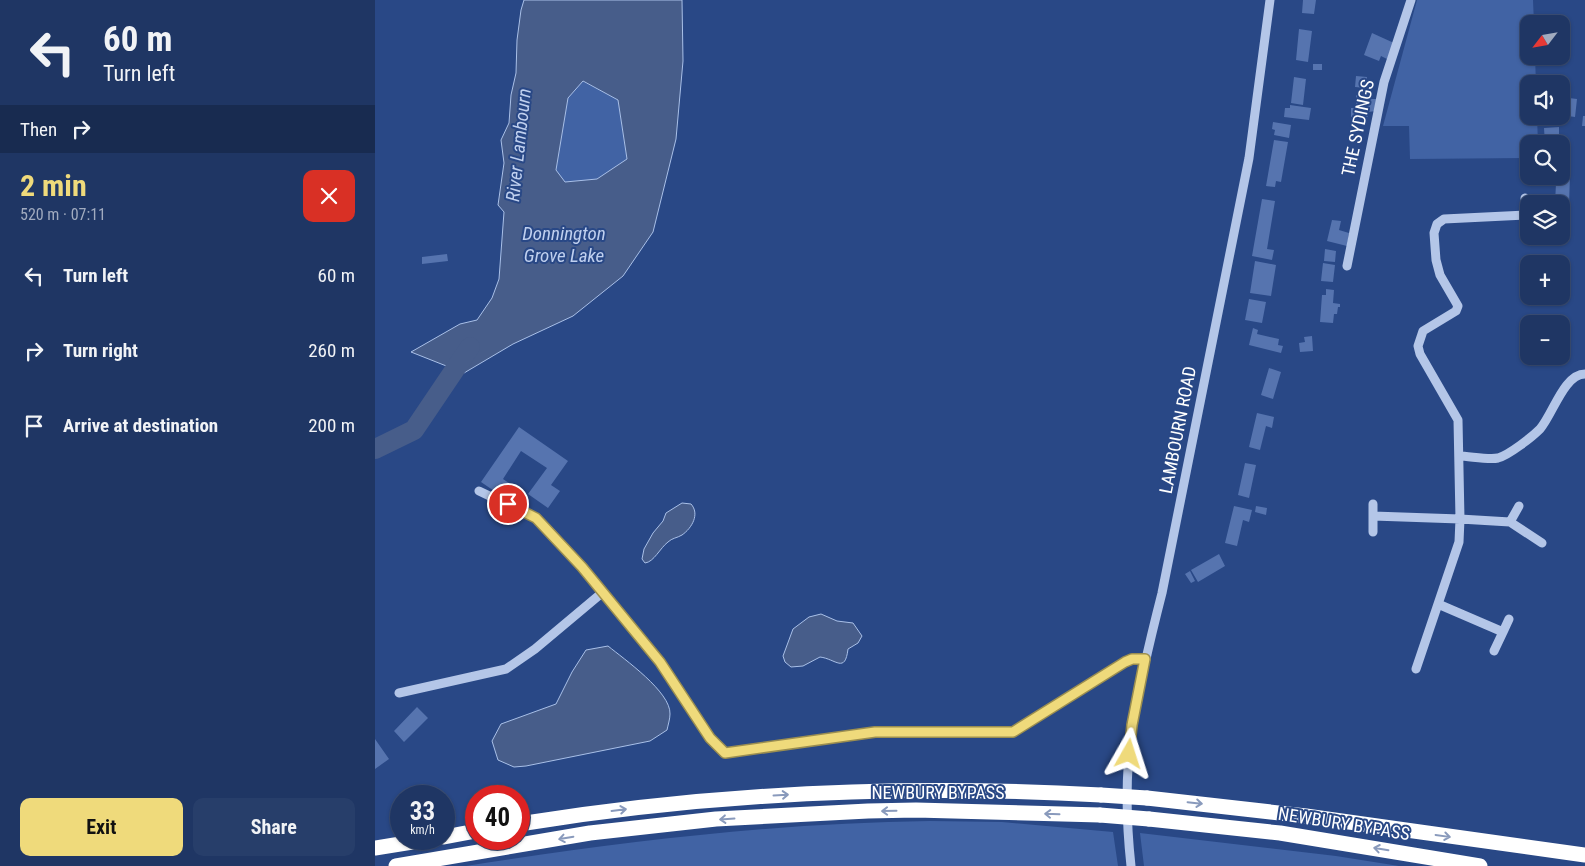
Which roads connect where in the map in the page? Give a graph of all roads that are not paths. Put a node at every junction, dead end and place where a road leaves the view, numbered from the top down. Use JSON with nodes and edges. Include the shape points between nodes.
{"nodes":[{"id":1,"x":1270,"y":0,"type":"edge"},
{"id":2,"x":1411,"y":0,"type":"edge"},
{"id":3,"x":1520,"y":215,"type":"edge"},
{"id":4,"x":1347,"y":266,"type":"dead end"},
{"id":5,"x":1585,"y":374,"type":"edge"},
{"id":6,"x":1459,"y":456,"type":"junction"},
{"id":7,"x":479,"y":491,"type":"dead end"},
{"id":8,"x":1373,"y":504,"type":"dead end"},
{"id":9,"x":1519,"y":506,"type":"dead end"},
{"id":10,"x":1373,"y":516,"type":"junction"},
{"id":11,"x":1460,"y":519,"type":"junction"},
{"id":12,"x":1510,"y":522,"type":"junction"},
{"id":13,"x":1373,"y":532,"type":"dead end"},
{"id":14,"x":1542,"y":543,"type":"dead end"},
{"id":15,"x":603,"y":592,"type":"junction"},
{"id":16,"x":1438,"y":604,"type":"junction"},
{"id":17,"x":1509,"y":619,"type":"dead end"},
{"id":18,"x":1503,"y":632,"type":"junction"},
{"id":19,"x":1494,"y":652,"type":"dead end"},
{"id":20,"x":1145,"y":659,"type":"junction"},
{"id":21,"x":1416,"y":669,"type":"dead end"},
{"id":22,"x":399,"y":693,"type":"dead end"},
{"id":23,"x":530,"y":822,"type":"edge"},
{"id":24,"x":390,"y":846,"type":"edge"},
{"id":25,"x":1585,"y":846,"type":"edge"},
{"id":26,"x":1526,"y":847,"type":"junction"},
{"id":27,"x":375,"y":848,"type":"edge"},
{"id":28,"x":1585,"y":855,"type":"edge"},
{"id":29,"x":396,"y":866,"type":"edge"},
{"id":30,"x":1131,"y":866,"type":"edge"},
{"id":31,"x":1480,"y":866,"type":"edge"}],
"edges":[{"from":1,"to":20,"type":"street","name":"LAMBOURN ROAD","via":[[1249,158],[1165,577]]},
{"from":2,"to":4,"type":"street","name":"THE SYDINGS","via":[[1383,82]]},
{"from":3,"to":6,"type":"street","via":[[1444,220],[1437,224],[1434,233],[1435,260],[1458,306],[1456,311],[1423,331],[1418,346],[1459,420]]},
{"from":5,"to":6,"type":"street","via":[[1569,380],[1539,430],[1508,453],[1497,458]]},
{"from":6,"to":11,"type":"street"},
{"from":7,"to":15,"type":"street","via":[[536,518]]},
{"from":8,"to":10,"type":"street"},
{"from":9,"to":12,"type":"street"},
{"from":10,"to":11,"type":"street"},
{"from":10,"to":13,"type":"street"},
{"from":11,"to":12,"type":"street"},
{"from":11,"to":16,"type":"street","via":[[1459,542]]},
{"from":12,"to":14,"type":"street"},
{"from":15,"to":20,"type":"street","via":[[660,662],[710,738],[725,753],[875,732],[1013,732],[1125,662]]},
{"from":15,"to":22,"type":"street","via":[[506,669]]},
{"from":16,"to":18,"type":"street"},
{"from":16,"to":21,"type":"street"},
{"from":17,"to":18,"type":"street"},
{"from":18,"to":19,"type":"street"},
{"from":20,"to":30,"type":"street","name":"LAMBOURN ROAD","via":[[1132,725],[1128,769]]},
{"from":23,"to":26,"type":"highway","name":"NEWBURY BYPASS","one_way":true,"bridge":true,"via":[[578,814],[741,798],[959,790],[1147,798],[1306,816]]},
{"from":24,"to":27,"type":"highway"},
{"from":25,"to":26,"type":"highway","via":[[1554,844]]},
{"from":26,"to":28,"type":"highway","name":"NEWBURY BYPASS"},
{"from":31,"to":29,"type":"highway","name":"NEWBURY BYPASS","one_way":true,"bridge":true,"via":[[1280,832],[1100,815],[916,810],[716,820],[590,833]]}]}
